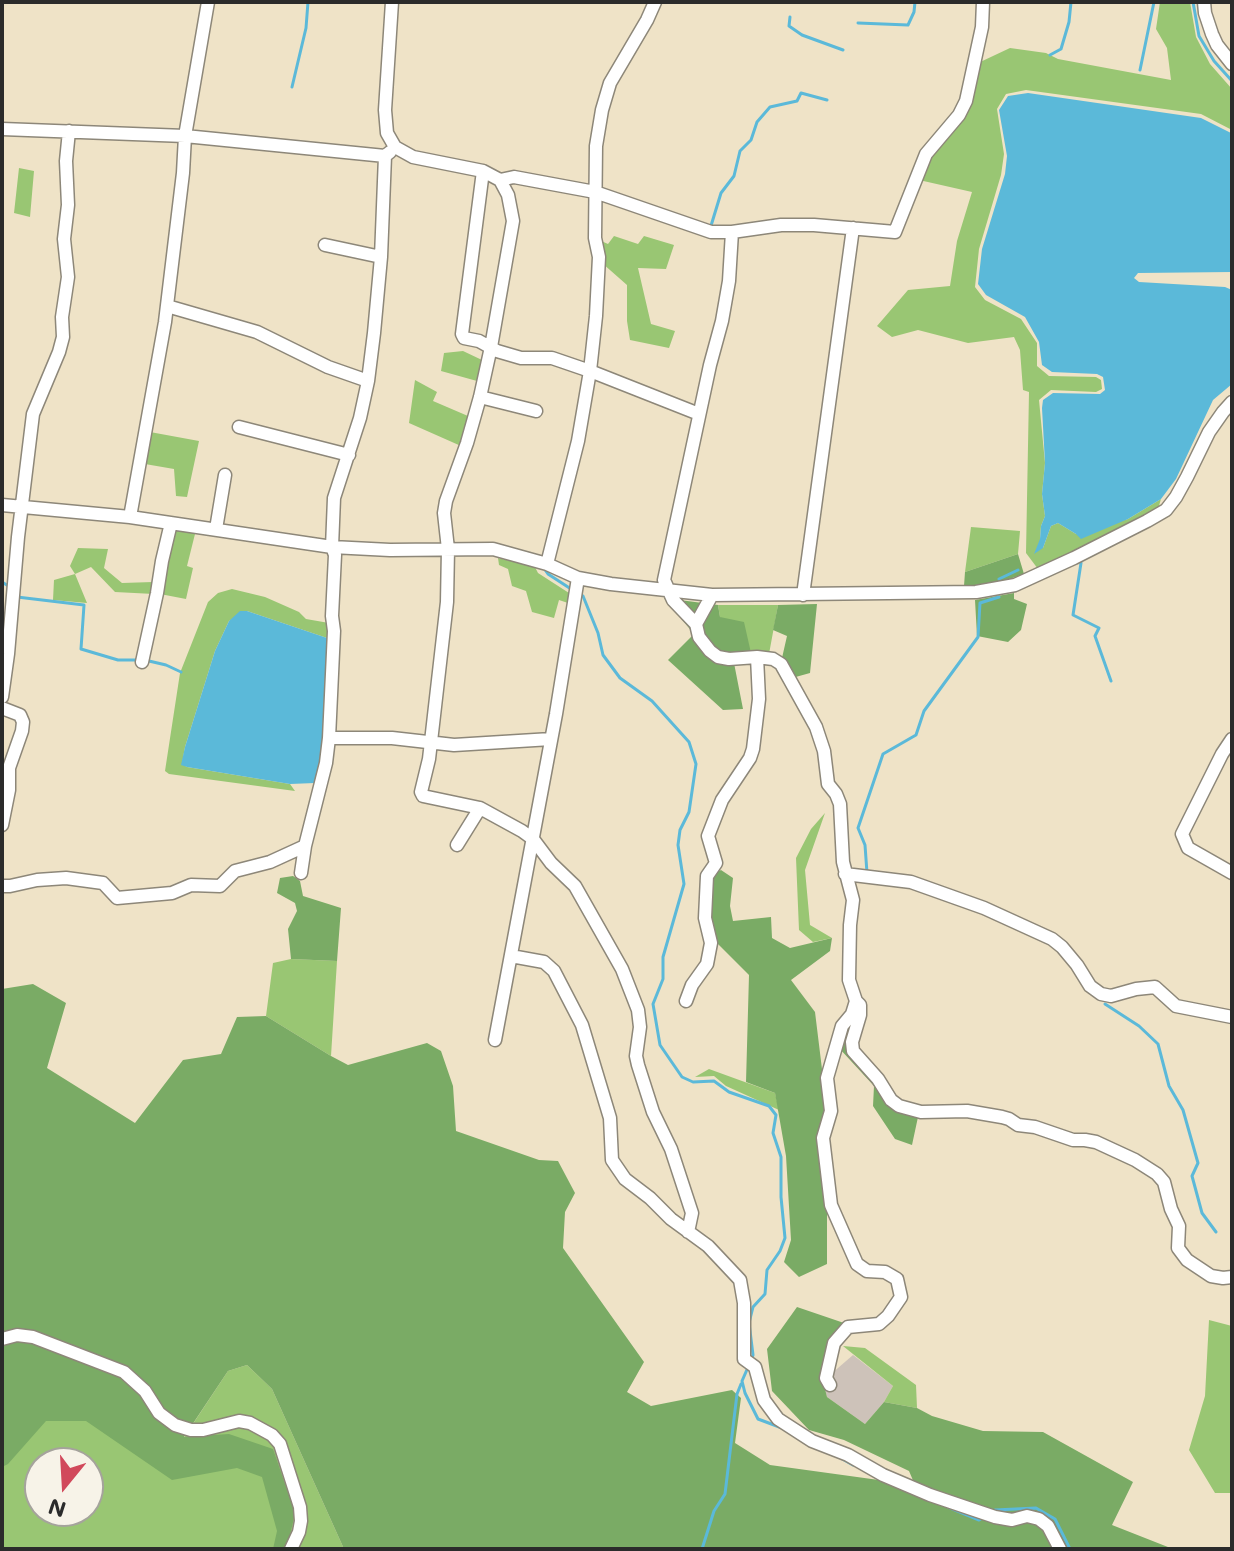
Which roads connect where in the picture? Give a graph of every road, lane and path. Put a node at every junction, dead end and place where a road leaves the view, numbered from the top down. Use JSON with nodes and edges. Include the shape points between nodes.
{"nodes":[{"id":1,"x":208,"y":2,"type":"edge"},
{"id":2,"x":392,"y":2,"type":"edge"},
{"id":3,"x":655,"y":2,"type":"edge"},
{"id":4,"x":983,"y":2,"type":"edge"},
{"id":5,"x":1204,"y":2,"type":"edge"},
{"id":6,"x":1232,"y":64,"type":"edge"},
{"id":7,"x":2,"y":129,"type":"edge"},
{"id":8,"x":69,"y":131,"type":"junction"},
{"id":9,"x":185,"y":136,"type":"junction"},
{"id":10,"x":395,"y":147,"type":"junction"},
{"id":11,"x":385,"y":156,"type":"junction"},
{"id":12,"x":483,"y":171,"type":"junction"},
{"id":13,"x":500,"y":180,"type":"junction"},
{"id":14,"x":590,"y":191,"type":"junction"},
{"id":15,"x":853,"y":228,"type":"junction"},
{"id":16,"x":732,"y":232,"type":"junction"},
{"id":17,"x":325,"y":245,"type":"dead end"},
{"id":18,"x":381,"y":257,"type":"junction"},
{"id":19,"x":167,"y":306,"type":"junction"},
{"id":20,"x":491,"y":347,"type":"junction"},
{"id":21,"x":585,"y":369,"type":"junction"},
{"id":22,"x":368,"y":381,"type":"junction"},
{"id":23,"x":480,"y":397,"type":"junction"},
{"id":24,"x":1232,"y":402,"type":"edge"},
{"id":25,"x":536,"y":411,"type":"dead end"},
{"id":26,"x":699,"y":414,"type":"junction"},
{"id":27,"x":239,"y":427,"type":"dead end"},
{"id":28,"x":349,"y":455,"type":"junction"},
{"id":29,"x":225,"y":475,"type":"dead end"},
{"id":30,"x":2,"y":505,"type":"edge"},
{"id":31,"x":22,"y":507,"type":"junction"},
{"id":32,"x":130,"y":517,"type":"junction"},
{"id":33,"x":171,"y":523,"type":"junction"},
{"id":34,"x":216,"y":529,"type":"junction"},
{"id":35,"x":332,"y":547,"type":"junction"},
{"id":36,"x":448,"y":549,"type":"junction"},
{"id":37,"x":541,"y":562,"type":"junction"},
{"id":38,"x":577,"y":582,"type":"junction"},
{"id":39,"x":667,"y":589,"type":"junction"},
{"id":40,"x":712,"y":595,"type":"junction"},
{"id":41,"x":803,"y":595,"type":"junction"},
{"id":42,"x":696,"y":624,"type":"junction"},
{"id":43,"x":757,"y":657,"type":"junction"},
{"id":44,"x":142,"y":662,"type":"dead end"},
{"id":45,"x":2,"y":697,"type":"edge"},
{"id":46,"x":2,"y":708,"type":"edge"},
{"id":47,"x":329,"y":738,"type":"junction"},
{"id":48,"x":551,"y":739,"type":"junction"},
{"id":49,"x":1232,"y":739,"type":"edge"},
{"id":50,"x":431,"y":741,"type":"junction"},
{"id":51,"x":480,"y":808,"type":"junction"},
{"id":52,"x":2,"y":825,"type":"edge"},
{"id":53,"x":533,"y":839,"type":"junction"},
{"id":54,"x":457,"y":845,"type":"dead end"},
{"id":55,"x":305,"y":846,"type":"junction"},
{"id":56,"x":301,"y":873,"type":"dead end"},
{"id":57,"x":1232,"y":873,"type":"edge"},
{"id":58,"x":845,"y":874,"type":"junction"},
{"id":59,"x":2,"y":886,"type":"edge"},
{"id":60,"x":511,"y":956,"type":"junction"},
{"id":61,"x":686,"y":1001,"type":"dead end"},
{"id":62,"x":856,"y":1001,"type":"junction"},
{"id":63,"x":1232,"y":1017,"type":"edge"},
{"id":64,"x":495,"y":1040,"type":"dead end"},
{"id":65,"x":688,"y":1232,"type":"junction"},
{"id":66,"x":1232,"y":1277,"type":"edge"},
{"id":67,"x":2,"y":1339,"type":"edge"},
{"id":68,"x":830,"y":1385,"type":"dead end"},
{"id":69,"x":1060,"y":1548,"type":"edge"},
{"id":70,"x":291,"y":1549,"type":"edge"}],
"edges":[{"from":1,"to":9,"type":"street"},
{"from":2,"to":10,"type":"street","via":[[385,110],[387,133]]},
{"from":3,"to":14,"type":"street","via":[[610,83]]},
{"from":4,"to":15,"type":"street","via":[[966,101],[926,154],[895,232]]},
{"from":5,"to":6,"type":"street","via":[[1212,34]]},
{"from":7,"to":8,"type":"street"},
{"from":8,"to":9,"type":"street"},
{"from":8,"to":31,"type":"street","via":[[63,337],[33,414]]},
{"from":9,"to":11,"type":"street"},
{"from":9,"to":19,"type":"street"},
{"from":10,"to":11,"type":"street"},
{"from":10,"to":12,"type":"street","via":[[413,157]]},
{"from":11,"to":18,"type":"street"},
{"from":12,"to":13,"type":"street"},
{"from":12,"to":20,"type":"street","via":[[462,334]]},
{"from":13,"to":14,"type":"street","via":[[514,177]]},
{"from":13,"to":20,"type":"street","via":[[513,221]]},
{"from":14,"to":16,"type":"street","via":[[711,232]]},
{"from":14,"to":21,"type":"street","via":[[599,257],[596,316]]},
{"from":15,"to":16,"type":"street","via":[[781,225]]},
{"from":15,"to":41,"type":"street"},
{"from":16,"to":26,"type":"street","via":[[722,321]]},
{"from":17,"to":18,"type":"street"},
{"from":18,"to":22,"type":"street"},
{"from":19,"to":22,"type":"street","via":[[257,332]]},
{"from":19,"to":32,"type":"street"},
{"from":20,"to":21,"type":"street"},
{"from":20,"to":23,"type":"street"},
{"from":21,"to":26,"type":"street"},
{"from":21,"to":37,"type":"street","via":[[578,441]]},
{"from":22,"to":28,"type":"street"},
{"from":23,"to":25,"type":"street"},
{"from":23,"to":36,"type":"street","via":[[446,501]]},
{"from":24,"to":41,"type":"street","via":[[1166,510],[1015,585],[976,592]]},
{"from":26,"to":39,"type":"street","via":[[664,580]]},
{"from":27,"to":28,"type":"street"},
{"from":28,"to":35,"type":"street","via":[[334,498]]},
{"from":29,"to":34,"type":"street"},
{"from":30,"to":31,"type":"street"},
{"from":31,"to":32,"type":"street"},
{"from":31,"to":45,"type":"street"},
{"from":32,"to":33,"type":"street"},
{"from":33,"to":34,"type":"street"},
{"from":33,"to":44,"type":"street"},
{"from":34,"to":35,"type":"street"},
{"from":35,"to":36,"type":"street"},
{"from":35,"to":47,"type":"street"},
{"from":36,"to":37,"type":"street","via":[[493,549]]},
{"from":36,"to":50,"type":"street"},
{"from":37,"to":38,"type":"street"},
{"from":38,"to":39,"type":"street"},
{"from":38,"to":48,"type":"street"},
{"from":39,"to":40,"type":"street"},
{"from":39,"to":42,"type":"street"},
{"from":40,"to":41,"type":"street"},
{"from":40,"to":42,"type":"street"},
{"from":42,"to":43,"type":"street","via":[[699,637],[718,657]]},
{"from":43,"to":58,"type":"street","via":[[781,664],[816,727],[828,784],[840,804]]},
{"from":43,"to":61,"type":"street","via":[[753,749],[722,800],[708,836],[716,863],[707,876],[705,918],[711,943],[707,964]]},
{"from":46,"to":52,"type":"street","via":[[20,715],[23,722],[9,768]]},
{"from":47,"to":50,"type":"street"},
{"from":47,"to":55,"type":"street"},
{"from":48,"to":50,"type":"street","via":[[454,745]]},
{"from":48,"to":53,"type":"street"},
{"from":49,"to":57,"type":"street","via":[[1182,834],[1188,848]]},
{"from":50,"to":51,"type":"street","via":[[423,796]]},
{"from":51,"to":53,"type":"street"},
{"from":51,"to":54,"type":"street"},
{"from":53,"to":60,"type":"street"},
{"from":53,"to":65,"type":"street","via":[[575,886],[622,969],[638,1010],[638,1065],[692,1213]]},
{"from":55,"to":56,"type":"street"},
{"from":55,"to":59,"type":"street","via":[[235,871],[220,886],[191,885],[172,893],[117,898],[103,883],[66,878]]},
{"from":58,"to":62,"type":"street","via":[[853,900],[849,980]]},
{"from":58,"to":63,"type":"street","via":[[911,882],[1052,939],[1101,994],[1155,987],[1176,1006]]},
{"from":60,"to":64,"type":"street"},
{"from":60,"to":65,"type":"street","via":[[544,962],[554,971],[582,1025],[610,1118],[612,1160],[625,1179]]},
{"from":62,"to":66,"type":"street","via":[[860,1015],[853,1051],[899,1106],[1002,1117],[1096,1142],[1135,1160],[1164,1182],[1179,1226],[1178,1248],[1187,1260],[1211,1276]]},
{"from":62,"to":68,"type":"street","via":[[842,1026],[827,1078],[831,1111],[823,1138],[831,1205],[857,1264],[897,1279],[901,1297],[879,1324],[848,1327],[834,1343],[826,1378]]},
{"from":65,"to":69,"type":"street","via":[[740,1280],[750,1363],[764,1400],[778,1419],[812,1441],[930,1495],[988,1516],[1039,1519]]},
{"from":67,"to":70,"type":"street","via":[[33,1337],[124,1372],[175,1425],[203,1430],[239,1421],[272,1435],[280,1444],[300,1507],[299,1532]]}]}
